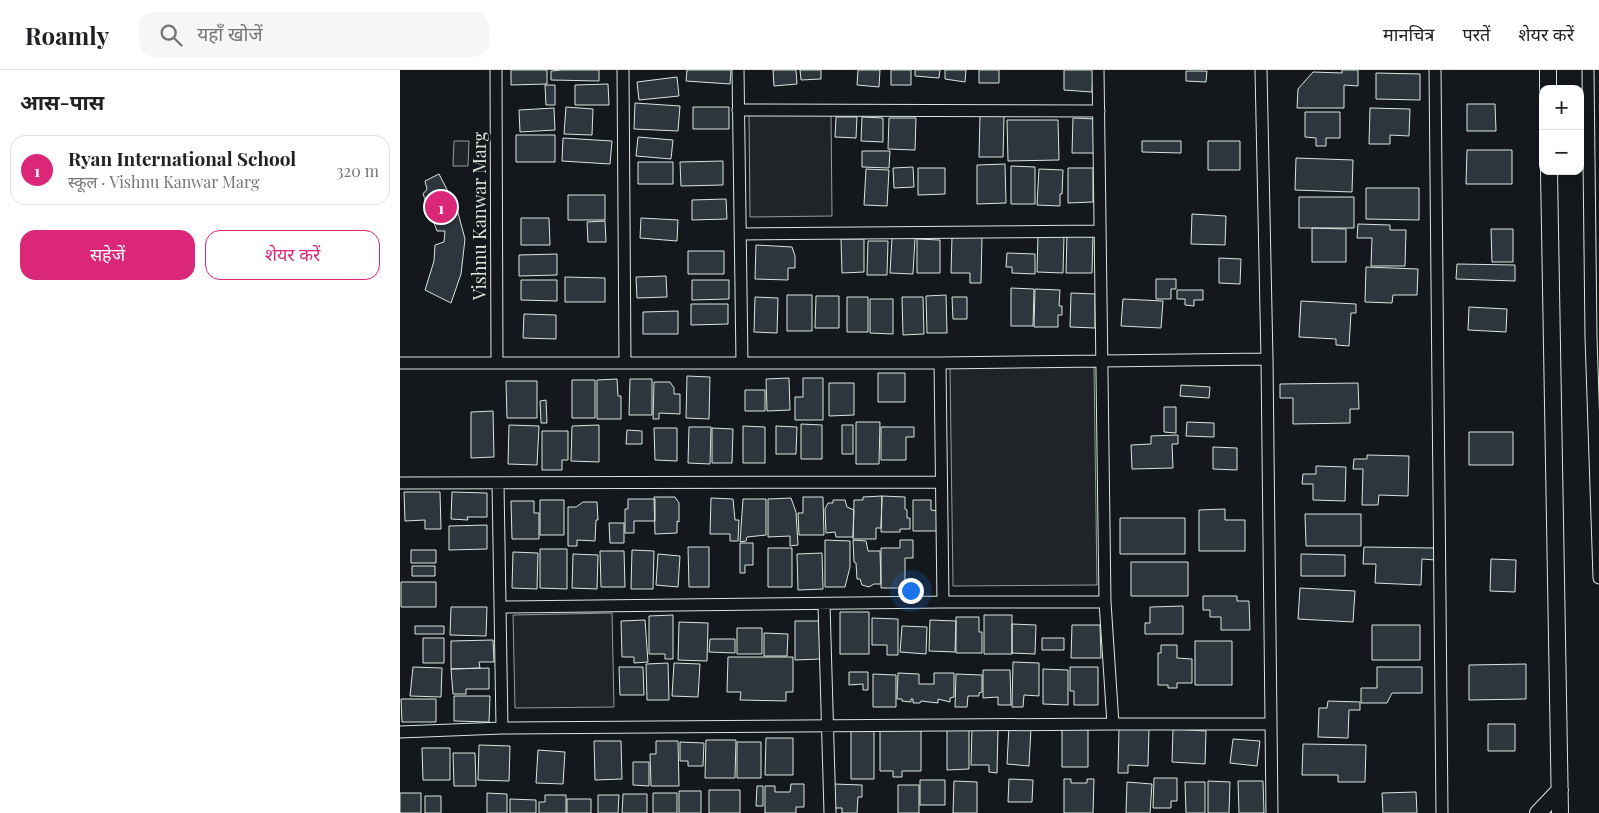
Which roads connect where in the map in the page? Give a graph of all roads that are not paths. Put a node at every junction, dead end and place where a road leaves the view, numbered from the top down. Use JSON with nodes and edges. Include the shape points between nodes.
{"nodes":[{"id":1,"x":496,"y":70,"type":"edge"},
{"id":2,"x":623,"y":70,"type":"edge"},
{"id":3,"x":738,"y":70,"type":"edge"},
{"id":4,"x":1098,"y":70,"type":"edge"},
{"id":5,"x":1261,"y":70,"type":"edge"},
{"id":6,"x":1435,"y":70,"type":"edge"},
{"id":7,"x":1548,"y":70,"type":"edge"},
{"id":8,"x":1588,"y":70,"type":"edge"},
{"id":9,"x":1548,"y":85,"type":"edge"},
{"id":10,"x":738,"y":110,"type":"junction"},
{"id":11,"x":1099,"y":111,"type":"junction"},
{"id":12,"x":1549,"y":175,"type":"edge"},
{"id":13,"x":1100,"y":231,"type":"junction"},
{"id":14,"x":742,"y":234,"type":"junction"},
{"id":15,"x":1595,"y":337,"type":"edge"},
{"id":16,"x":1267,"y":359,"type":"junction"},
{"id":17,"x":1102,"y":361,"type":"junction"},
{"id":18,"x":497,"y":362,"type":"junction"},
{"id":19,"x":400,"y":363,"type":"edge"},
{"id":20,"x":625,"y":363,"type":"junction"},
{"id":21,"x":742,"y":363,"type":"junction"},
{"id":22,"x":940,"y":363,"type":"junction"},
{"id":23,"x":1597,"y":441,"type":"edge"},
{"id":24,"x":941,"y":482,"type":"junction"},
{"id":25,"x":400,"y":483,"type":"edge"},
{"id":26,"x":498,"y":483,"type":"junction"},
{"id":27,"x":1599,"y":539,"type":"edge"},
{"id":28,"x":1599,"y":578,"type":"edge"},
{"id":29,"x":943,"y":602,"type":"junction"},
{"id":30,"x":1105,"y":602,"type":"junction"},
{"id":31,"x":824,"y":604,"type":"junction"},
{"id":32,"x":500,"y":607,"type":"junction"},
{"id":33,"x":1113,"y":724,"type":"junction"},
{"id":34,"x":1271,"y":724,"type":"junction"},
{"id":35,"x":828,"y":727,"type":"junction"},
{"id":36,"x":502,"y":728,"type":"junction"},
{"id":37,"x":400,"y":732,"type":"edge"},
{"id":38,"x":1560,"y":790,"type":"junction"},
{"id":39,"x":830,"y":813,"type":"edge"},
{"id":40,"x":1272,"y":813,"type":"edge"},
{"id":41,"x":1442,"y":813,"type":"edge"},
{"id":42,"x":1538,"y":813,"type":"edge"},
{"id":43,"x":1560,"y":813,"type":"edge"}],
"edges":[{"from":1,"to":18,"type":"street","name":"Vishnu Kanwar Marg"},
{"from":2,"to":20,"type":"street"},
{"from":3,"to":10,"type":"street"},
{"from":4,"to":11,"type":"street"},
{"from":5,"to":16,"type":"street"},
{"from":6,"to":41,"type":"street"},
{"from":7,"to":9,"type":"street"},
{"from":8,"to":15,"type":"street"},
{"from":10,"to":11,"type":"street"},
{"from":10,"to":14,"type":"street"},
{"from":11,"to":13,"type":"street"},
{"from":12,"to":38,"type":"street"},
{"from":13,"to":14,"type":"street"},
{"from":13,"to":17,"type":"street"},
{"from":14,"to":21,"type":"street"},
{"from":15,"to":23,"type":"street"},
{"from":16,"to":17,"type":"street"},
{"from":16,"to":34,"type":"street"},
{"from":17,"to":22,"type":"street"},
{"from":17,"to":30,"type":"street"},
{"from":18,"to":19,"type":"street"},
{"from":18,"to":20,"type":"street"},
{"from":20,"to":21,"type":"street"},
{"from":21,"to":22,"type":"street"},
{"from":22,"to":24,"type":"street"},
{"from":23,"to":27,"type":"street"},
{"from":24,"to":26,"type":"street"},
{"from":24,"to":29,"type":"street"},
{"from":25,"to":26,"type":"street"},
{"from":26,"to":32,"type":"street"},
{"from":27,"to":28,"type":"street"},
{"from":29,"to":30,"type":"street"},
{"from":29,"to":31,"type":"street"},
{"from":30,"to":33,"type":"street"},
{"from":31,"to":32,"type":"street"},
{"from":31,"to":35,"type":"street"},
{"from":32,"to":36,"type":"street"},
{"from":33,"to":34,"type":"street"},
{"from":33,"to":35,"type":"street"},
{"from":34,"to":40,"type":"street"},
{"from":35,"to":36,"type":"street"},
{"from":35,"to":39,"type":"street"},
{"from":36,"to":37,"type":"street"},
{"from":38,"to":42,"type":"street"},
{"from":38,"to":43,"type":"street"}]}
